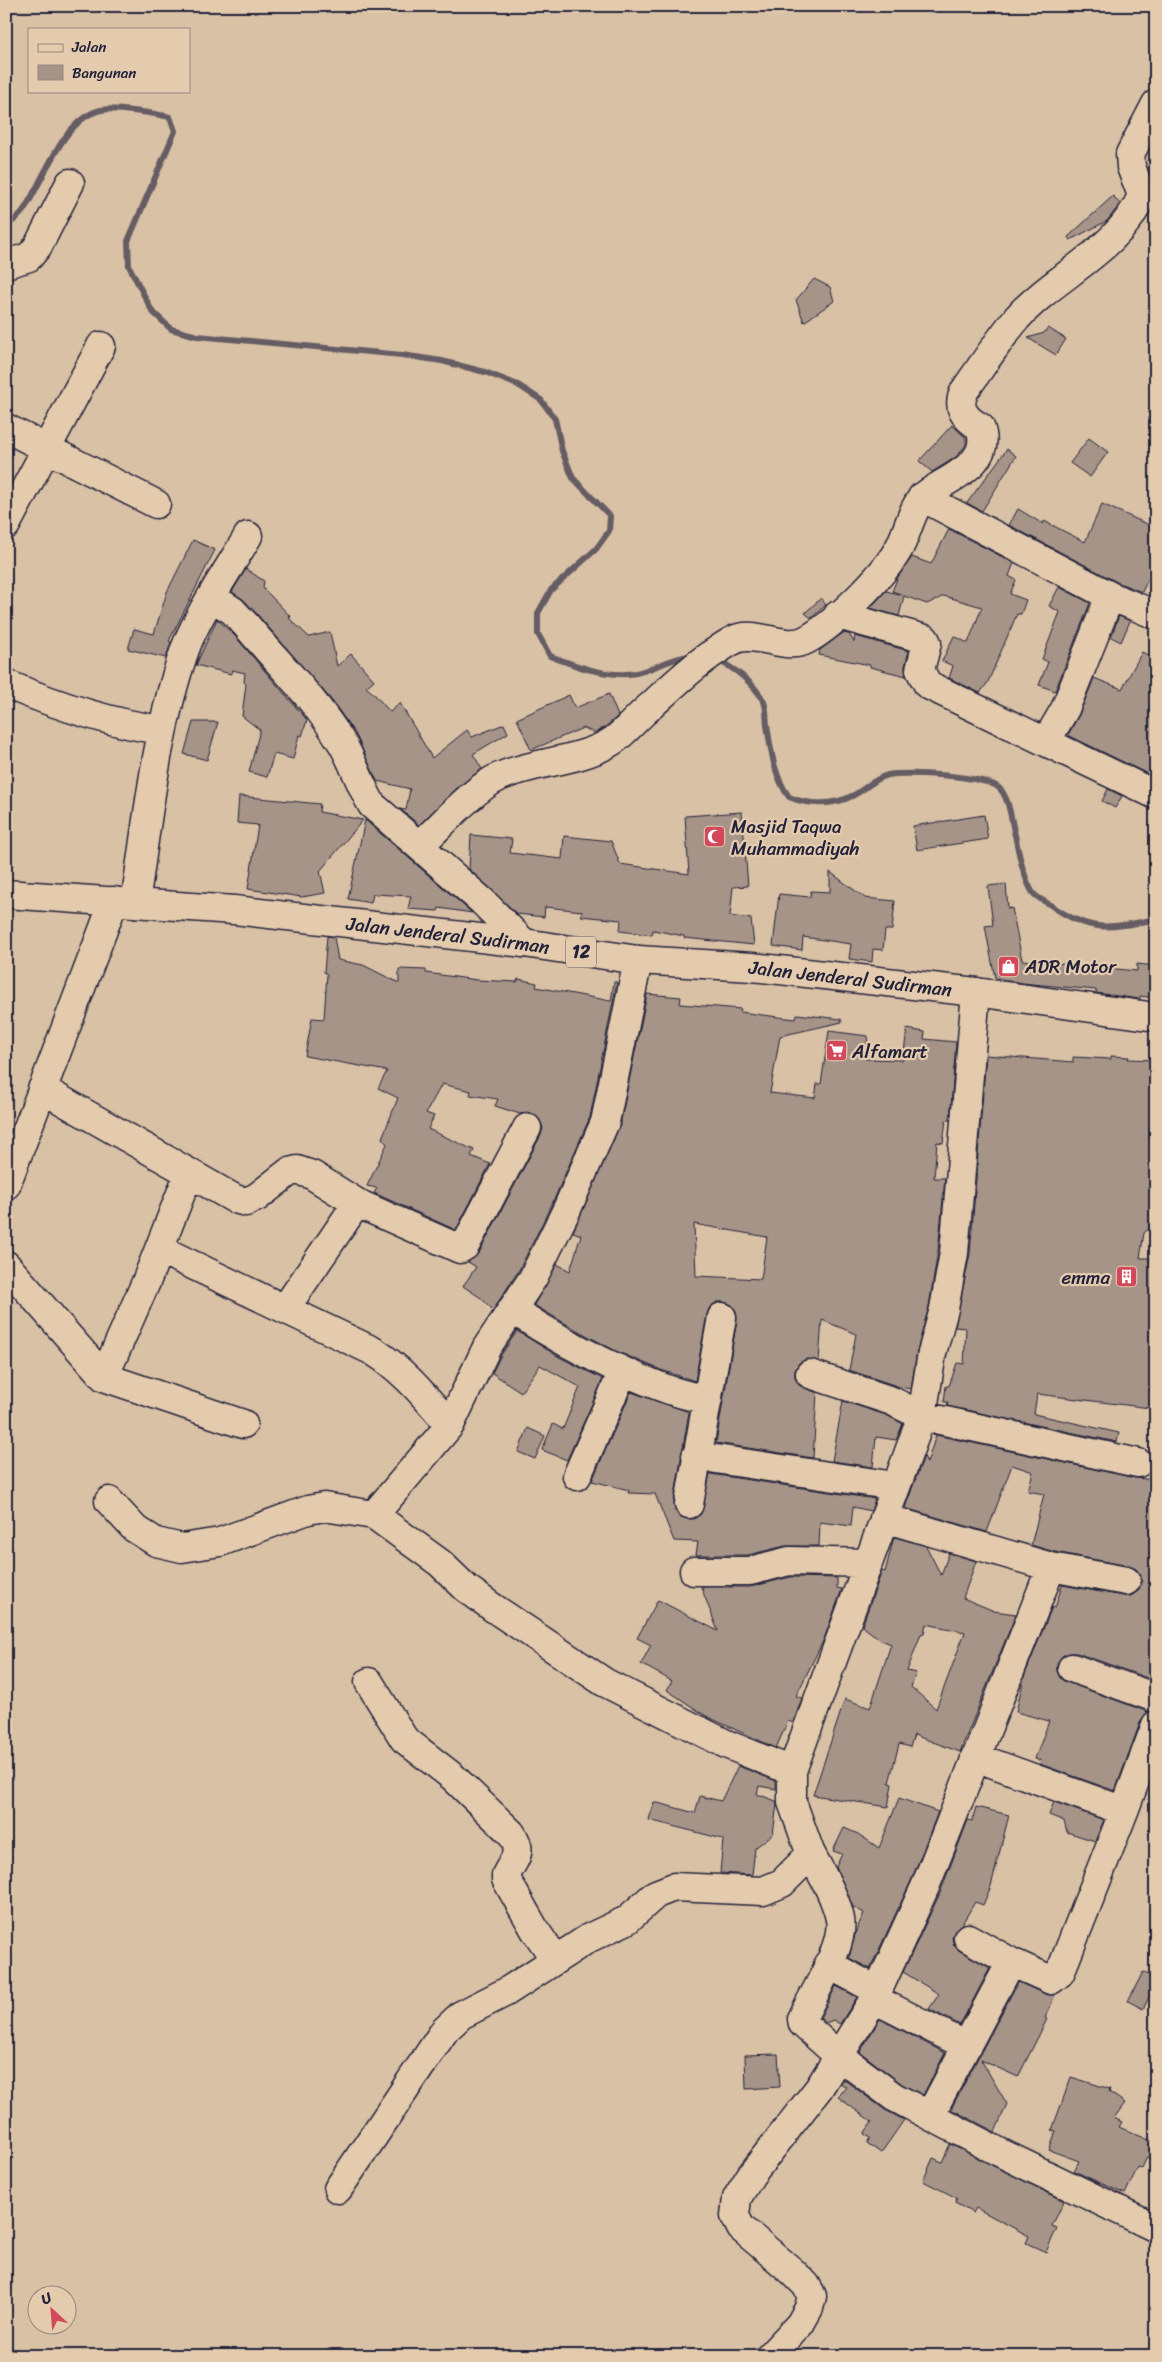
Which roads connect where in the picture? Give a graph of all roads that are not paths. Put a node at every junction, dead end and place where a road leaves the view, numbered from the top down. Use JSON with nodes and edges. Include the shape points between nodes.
{"nodes":[{"id":1,"x":1156,"y":104,"type":"edge"},
{"id":2,"x":70,"y":183,"type":"dead end"},
{"id":3,"x":6,"y":264,"type":"edge"},
{"id":4,"x":101,"y":346,"type":"dead end"},
{"id":5,"x":6,"y":428,"type":"edge"},
{"id":6,"x":48,"y":449,"type":"junction"},
{"id":7,"x":922,"y":497,"type":"junction"},
{"id":8,"x":156,"y":504,"type":"dead end"},
{"id":9,"x":6,"y":526,"type":"edge"},
{"id":10,"x":248,"y":536,"type":"dead end"},
{"id":11,"x":1110,"y":596,"type":"junction"},
{"id":12,"x":212,"y":597,"type":"junction"},
{"id":13,"x":838,"y":615,"type":"junction"},
{"id":14,"x":1156,"y":615,"type":"edge"},
{"id":15,"x":6,"y":684,"type":"edge"},
{"id":16,"x":162,"y":730,"type":"junction"},
{"id":17,"x":1050,"y":744,"type":"junction"},
{"id":18,"x":1156,"y":795,"type":"edge"},
{"id":19,"x":419,"y":846,"type":"junction"},
{"id":20,"x":6,"y":894,"type":"edge"},
{"id":21,"x":124,"y":902,"type":"junction"},
{"id":22,"x":524,"y":943,"type":"junction"},
{"id":23,"x":638,"y":960,"type":"junction"},
{"id":24,"x":976,"y":992,"type":"junction"},
{"id":25,"x":1156,"y":1016,"type":"edge"},
{"id":26,"x":42,"y":1089,"type":"junction"},
{"id":27,"x":527,"y":1128,"type":"dead end"},
{"id":28,"x":189,"y":1173,"type":"junction"},
{"id":29,"x":6,"y":1185,"type":"edge"},
{"id":30,"x":356,"y":1203,"type":"junction"},
{"id":31,"x":159,"y":1249,"type":"junction"},
{"id":32,"x":6,"y":1265,"type":"edge"},
{"id":33,"x":285,"y":1309,"type":"junction"},
{"id":34,"x":512,"y":1309,"type":"junction"},
{"id":35,"x":722,"y":1317,"type":"dead end"},
{"id":36,"x":623,"y":1371,"type":"junction"},
{"id":37,"x":810,"y":1374,"type":"dead end"},
{"id":38,"x":104,"y":1376,"type":"junction"},
{"id":39,"x":708,"y":1400,"type":"junction"},
{"id":40,"x":922,"y":1416,"type":"junction"},
{"id":41,"x":243,"y":1424,"type":"dead end"},
{"id":42,"x":450,"y":1425,"type":"junction"},
{"id":43,"x":696,"y":1456,"type":"junction"},
{"id":44,"x":1138,"y":1463,"type":"dead end"},
{"id":45,"x":577,"y":1476,"type":"dead end"},
{"id":46,"x":895,"y":1486,"type":"junction"},
{"id":47,"x":109,"y":1501,"type":"dead end"},
{"id":48,"x":689,"y":1504,"type":"dead end"},
{"id":49,"x":374,"y":1515,"type":"junction"},
{"id":50,"x":884,"y":1518,"type":"junction"},
{"id":51,"x":868,"y":1563,"type":"junction"},
{"id":52,"x":1052,"y":1567,"type":"junction"},
{"id":53,"x":694,"y":1571,"type":"dead end"},
{"id":54,"x":1126,"y":1581,"type":"dead end"},
{"id":55,"x":1072,"y":1668,"type":"dead end"},
{"id":56,"x":369,"y":1682,"type":"dead end"},
{"id":57,"x":1156,"y":1698,"type":"edge"},
{"id":58,"x":1156,"y":1725,"type":"edge"},
{"id":59,"x":975,"y":1757,"type":"junction"},
{"id":60,"x":792,"y":1772,"type":"junction"},
{"id":61,"x":1124,"y":1811,"type":"junction"},
{"id":62,"x":810,"y":1852,"type":"junction"},
{"id":63,"x":968,"y":1938,"type":"dead end"},
{"id":64,"x":555,"y":1959,"type":"junction"},
{"id":65,"x":1011,"y":1962,"type":"junction"},
{"id":66,"x":828,"y":1964,"type":"junction"},
{"id":67,"x":876,"y":1995,"type":"junction"},
{"id":68,"x":967,"y":2046,"type":"junction"},
{"id":69,"x":839,"y":2056,"type":"junction"},
{"id":70,"x":930,"y":2115,"type":"junction"},
{"id":71,"x":338,"y":2189,"type":"dead end"},
{"id":72,"x":1156,"y":2228,"type":"edge"},
{"id":73,"x":770,"y":2356,"type":"edge"}],
"edges":[{"from":1,"to":7,"type":"main road","via":[[1130,154],[1131,167],[1142,195],[1136,210],[1106,242],[1018,318],[960,399],[961,411],[980,427],[983,437],[977,458],[963,471]]},
{"from":2,"to":3,"type":"main road","via":[[38,246],[29,257]]},
{"from":4,"to":6,"type":"main road"},
{"from":5,"to":6,"type":"main road"},
{"from":6,"to":8,"type":"main road"},
{"from":6,"to":9,"type":"main road"},
{"from":7,"to":11,"type":"main road"},
{"from":7,"to":13,"type":"main road","via":[[898,552]]},
{"from":10,"to":12,"type":"main road"},
{"from":11,"to":14,"type":"main road"},
{"from":11,"to":17,"type":"main road","via":[[1065,708],[1048,738]]},
{"from":12,"to":16,"type":"main road","via":[[186,648]]},
{"from":12,"to":19,"type":"main road","via":[[233,611],[321,713],[352,760],[372,805]]},
{"from":13,"to":17,"type":"main road","via":[[925,639],[920,670],[928,685]]},
{"from":13,"to":19,"type":"main road","via":[[805,641],[786,643],[737,638],[685,673],[614,740],[592,752],[498,777],[478,791]]},
{"from":15,"to":16,"type":"main road","via":[[47,701],[111,720]]},
{"from":16,"to":21,"type":"main road"},
{"from":17,"to":18,"type":"main road"},
{"from":19,"to":22,"type":"main road"},
{"from":20,"to":21,"type":"main road","name":"Jalan Jenderal Sudirman","number":"12"},
{"from":21,"to":22,"type":"main road","name":"Jalan Jenderal Sudirman","number":"12","via":[[234,910]]},
{"from":21,"to":26,"type":"main road"},
{"from":22,"to":23,"type":"main road","name":"Jalan Jenderal Sudirman","number":"12"},
{"from":23,"to":24,"type":"main road","name":"Jalan Jenderal Sudirman","number":"12","via":[[752,967]]},
{"from":23,"to":34,"type":"main road","via":[[605,1122],[533,1278]]},
{"from":24,"to":25,"type":"main road","name":"Jalan Jenderal Sudirman","number":"12"},
{"from":24,"to":40,"type":"main road","via":[[954,1254]]},
{"from":26,"to":28,"type":"main road"},
{"from":26,"to":29,"type":"main road"},
{"from":27,"to":30,"type":"main road","via":[[465,1246],[460,1249]]},
{"from":28,"to":30,"type":"main road","via":[[246,1202],[289,1172],[297,1170],[312,1175]]},
{"from":28,"to":31,"type":"main road"},
{"from":30,"to":33,"type":"main road"},
{"from":31,"to":33,"type":"main road"},
{"from":31,"to":38,"type":"main road"},
{"from":32,"to":38,"type":"main road"},
{"from":33,"to":42,"type":"main road","via":[[391,1362]]},
{"from":34,"to":36,"type":"main road","via":[[554,1338]]},
{"from":34,"to":42,"type":"main road","via":[[487,1347]]},
{"from":35,"to":39,"type":"main road"},
{"from":36,"to":39,"type":"main road","via":[[683,1396]]},
{"from":36,"to":45,"type":"main road"},
{"from":37,"to":40,"type":"main road","via":[[892,1401]]},
{"from":38,"to":41,"type":"main road"},
{"from":39,"to":43,"type":"main road"},
{"from":40,"to":44,"type":"main road"},
{"from":40,"to":46,"type":"main road"},
{"from":42,"to":49,"type":"main road"},
{"from":43,"to":46,"type":"main road"},
{"from":43,"to":48,"type":"main road"},
{"from":46,"to":50,"type":"main road"},
{"from":47,"to":49,"type":"main road","via":[[134,1528],[156,1542],[182,1548],[220,1542],[324,1507]]},
{"from":49,"to":60,"type":"main road","via":[[492,1607],[604,1682],[726,1744]]},
{"from":50,"to":51,"type":"main road"},
{"from":50,"to":52,"type":"main road"},
{"from":51,"to":53,"type":"main road","via":[[789,1561],[750,1572]]},
{"from":51,"to":60,"type":"main road"},
{"from":52,"to":54,"type":"main road"},
{"from":52,"to":59,"type":"main road"},
{"from":55,"to":57,"type":"main road"},
{"from":56,"to":64,"type":"main road","via":[[404,1739],[453,1777],[514,1838],[519,1850],[506,1880]]},
{"from":58,"to":61,"type":"main road"},
{"from":59,"to":61,"type":"main road"},
{"from":59,"to":67,"type":"main road","via":[[925,1887]]},
{"from":60,"to":62,"type":"main road","via":[[792,1802]]},
{"from":61,"to":65,"type":"main road","via":[[1060,1973],[1051,1980]]},
{"from":62,"to":64,"type":"main road","via":[[800,1867],[771,1889],[663,1890],[627,1920]]},
{"from":62,"to":66,"type":"main road","via":[[836,1904],[840,1921],[838,1940]]},
{"from":63,"to":65,"type":"main road"},
{"from":64,"to":71,"type":"main road","via":[[506,1992],[461,2015],[445,2030]]},
{"from":65,"to":68,"type":"main road"},
{"from":66,"to":67,"type":"main road"},
{"from":66,"to":69,"type":"main road","via":[[802,2022]]},
{"from":67,"to":68,"type":"main road"},
{"from":67,"to":69,"type":"main road"},
{"from":68,"to":70,"type":"main road"},
{"from":69,"to":70,"type":"main road","via":[[894,2097]]},
{"from":69,"to":73,"type":"main road","via":[[737,2198],[735,2216],[741,2228],[799,2278],[812,2296],[810,2308],[800,2324]]},
{"from":70,"to":72,"type":"main road"}]}
